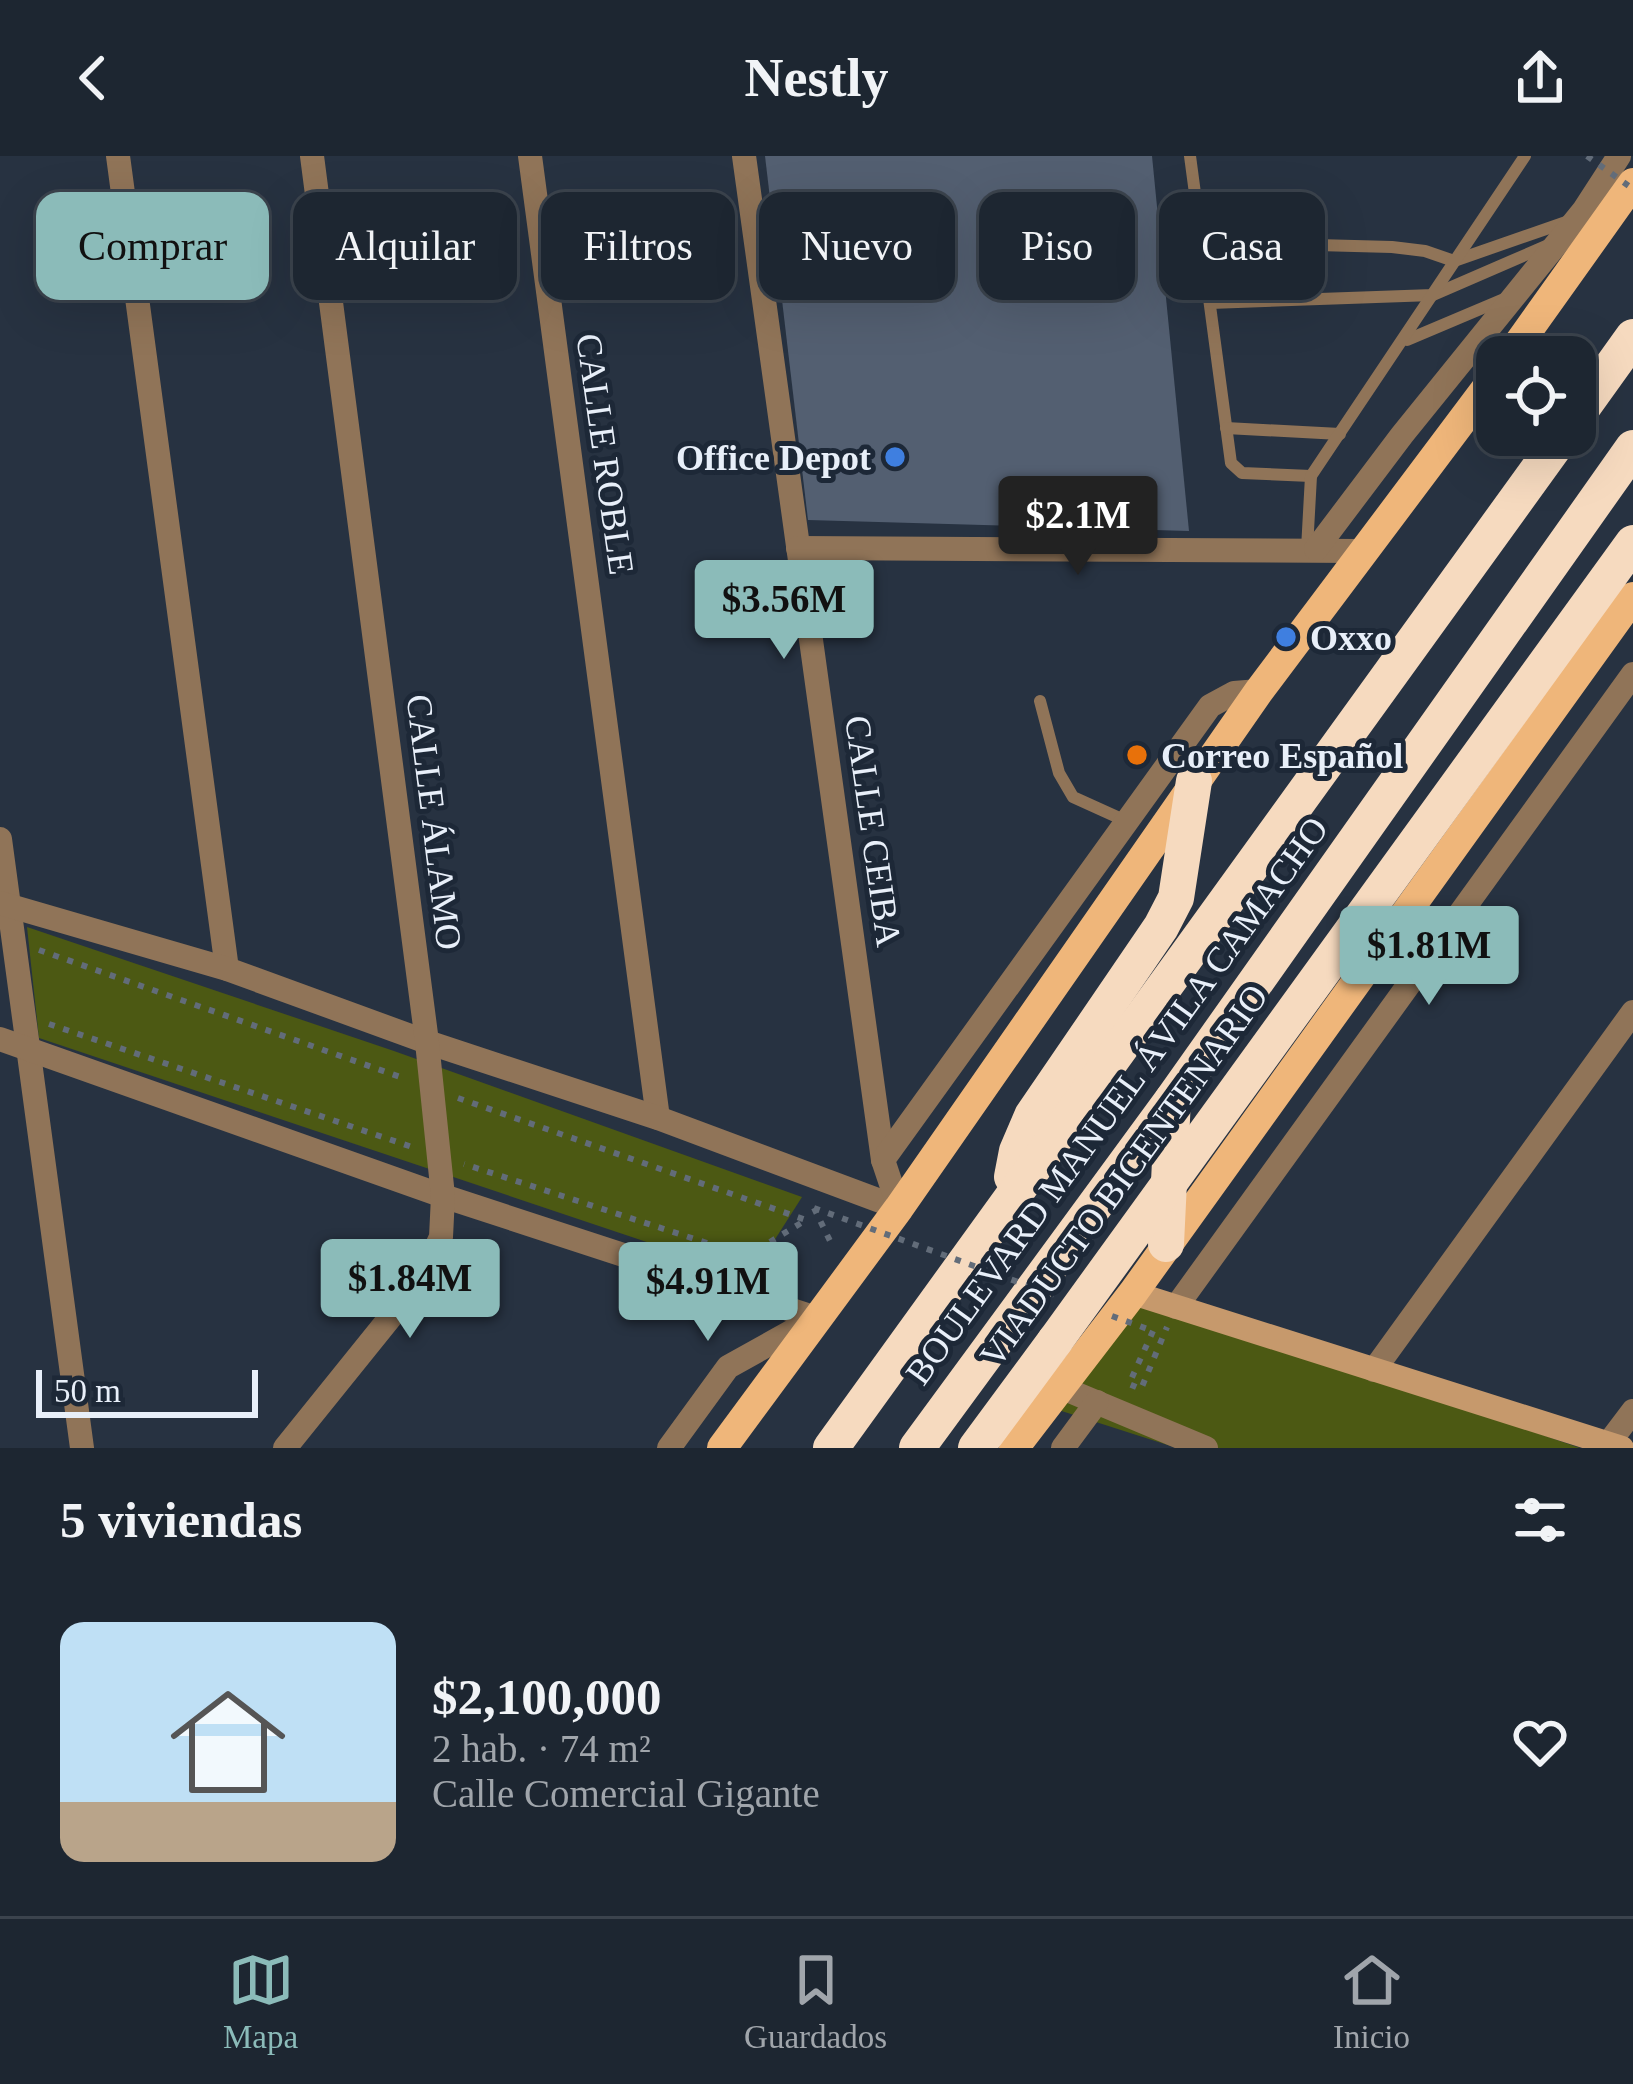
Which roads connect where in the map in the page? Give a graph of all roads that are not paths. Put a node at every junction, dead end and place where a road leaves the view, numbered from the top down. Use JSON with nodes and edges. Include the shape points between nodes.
{"nodes":[{"id":1,"x":118,"y":156,"type":"edge"},
{"id":2,"x":312,"y":156,"type":"edge"},
{"id":3,"x":530,"y":156,"type":"edge"},
{"id":4,"x":744,"y":156,"type":"edge"},
{"id":5,"x":1190,"y":156,"type":"edge"},
{"id":6,"x":1525,"y":156,"type":"edge"},
{"id":7,"x":1619,"y":156,"type":"edge"},
{"id":8,"x":1633,"y":186,"type":"edge"},
{"id":9,"x":1195,"y":192,"type":"edge"},
{"id":10,"x":1577,"y":218,"type":"junction"},
{"id":11,"x":1558,"y":241,"type":"junction"},
{"id":12,"x":1325,"y":245,"type":"edge"},
{"id":13,"x":1454,"y":261,"type":"junction"},
{"id":14,"x":1516,"y":293,"type":"junction"},
{"id":15,"x":1432,"y":296,"type":"junction"},
{"id":16,"x":1210,"y":300,"type":"edge"},
{"id":17,"x":1210,"y":303,"type":"junction"},
{"id":18,"x":1524,"y":336,"type":"edge"},
{"id":19,"x":1633,"y":338,"type":"edge"},
{"id":20,"x":1403,"y":342,"type":"junction"},
{"id":21,"x":1596,"y":389,"type":"edge"},
{"id":22,"x":1476,"y":404,"type":"edge"},
{"id":23,"x":1226,"y":428,"type":"junction"},
{"id":24,"x":1340,"y":434,"type":"junction"},
{"id":25,"x":1633,"y":448,"type":"edge"},
{"id":26,"x":1548,"y":456,"type":"edge"},
{"id":27,"x":1311,"y":476,"type":"junction"},
{"id":28,"x":1633,"y":543,"type":"edge"},
{"id":29,"x":798,"y":548,"type":"junction"},
{"id":30,"x":1311,"y":549,"type":"junction"},
{"id":31,"x":1360,"y":551,"type":"junction"},
{"id":32,"x":1633,"y":597,"type":"edge"},
{"id":33,"x":1633,"y":674,"type":"edge"},
{"id":34,"x":1259,"y":691,"type":"junction"},
{"id":35,"x":1040,"y":701,"type":"dead end"},
{"id":36,"x":1194,"y":782,"type":"junction"},
{"id":37,"x":1127,"y":822,"type":"junction"},
{"id":38,"x":0,"y":839,"type":"edge"},
{"id":39,"x":4,"y":904,"type":"edge"},
{"id":40,"x":227,"y":969,"type":"junction"},
{"id":41,"x":1633,"y":1012,"type":"edge"},
{"id":42,"x":0,"y":1039,"type":"edge"},
{"id":43,"x":427,"y":1042,"type":"junction"},
{"id":44,"x":26,"y":1049,"type":"junction"},
{"id":45,"x":1173,"y":1099,"type":"junction"},
{"id":46,"x":658,"y":1118,"type":"junction"},
{"id":47,"x":883,"y":1160,"type":"junction"},
{"id":48,"x":442,"y":1196,"type":"junction"},
{"id":49,"x":1008,"y":1198,"type":"junction"},
{"id":50,"x":899,"y":1208,"type":"junction"},
{"id":51,"x":1166,"y":1244,"type":"junction"},
{"id":52,"x":1122,"y":1304,"type":"junction"},
{"id":53,"x":1176,"y":1307,"type":"junction"},
{"id":54,"x":816,"y":1318,"type":"junction"},
{"id":55,"x":1374,"y":1370,"type":"junction"},
{"id":56,"x":1060,"y":1387,"type":"junction"},
{"id":57,"x":1097,"y":1402,"type":"junction"},
{"id":58,"x":1633,"y":1411,"type":"edge"},
{"id":59,"x":1025,"y":1441,"type":"edge"},
{"id":60,"x":1615,"y":1446,"type":"edge"},
{"id":61,"x":82,"y":1448,"type":"edge"},
{"id":62,"x":285,"y":1448,"type":"edge"},
{"id":63,"x":669,"y":1448,"type":"edge"},
{"id":64,"x":722,"y":1448,"type":"edge"},
{"id":65,"x":831,"y":1448,"type":"edge"},
{"id":66,"x":917,"y":1448,"type":"edge"},
{"id":67,"x":976,"y":1448,"type":"edge"},
{"id":68,"x":1064,"y":1448,"type":"edge"},
{"id":69,"x":1206,"y":1448,"type":"edge"}],
"edges":[{"from":1,"to":40,"type":"street"},
{"from":2,"to":43,"type":"street","name":"CALLE ÁLAMO"},
{"from":3,"to":46,"type":"street","name":"CALLE ROBLE"},
{"from":4,"to":29,"type":"street","name":"CALLE CEIBA"},
{"from":5,"to":9,"type":"lane"},
{"from":6,"to":13,"type":"lane"},
{"from":7,"to":10,"type":"street"},
{"from":8,"to":18,"type":"main road"},
{"from":10,"to":11,"type":"street"},
{"from":10,"to":13,"type":"lane"},
{"from":11,"to":14,"type":"street"},
{"from":11,"to":15,"type":"lane"},
{"from":12,"to":13,"type":"lane","via":[[1426,251]]},
{"from":13,"to":15,"type":"lane"},
{"from":14,"to":20,"type":"lane"},
{"from":14,"to":30,"type":"street"},
{"from":15,"to":17,"type":"lane"},
{"from":15,"to":20,"type":"lane"},
{"from":16,"to":17,"type":"lane"},
{"from":17,"to":23,"type":"lane"},
{"from":19,"to":21,"type":"highway"},
{"from":20,"to":24,"type":"lane"},
{"from":22,"to":31,"type":"main road"},
{"from":23,"to":24,"type":"lane"},
{"from":23,"to":27,"type":"lane","via":[[1231,464],[1242,473]]},
{"from":24,"to":27,"type":"lane"},
{"from":25,"to":45,"type":"highway","name":"BOULEVARD MANUEL ÁVILA CAMACHO"},
{"from":26,"to":49,"type":"highway","name":"BOULEVARD MANUEL ÁVILA CAMACHO"},
{"from":27,"to":30,"type":"lane"},
{"from":28,"to":67,"type":"highway","name":"VIADUCTO BICENTENARIO","bridge":true},
{"from":29,"to":30,"type":"street"},
{"from":29,"to":47,"type":"street","name":"CALLE CEIBA"},
{"from":30,"to":31,"type":"street"},
{"from":31,"to":34,"type":"main road"},
{"from":32,"to":51,"type":"main road"},
{"from":33,"to":53,"type":"street"},
{"from":34,"to":36,"type":"main road"},
{"from":34,"to":37,"type":"street","via":[[1210,706]]},
{"from":35,"to":37,"type":"lane","via":[[1073,797]]},
{"from":36,"to":49,"type":"highway","via":[[1176,898],[1032,1116]]},
{"from":36,"to":50,"type":"main road"},
{"from":37,"to":47,"type":"street"},
{"from":38,"to":39,"type":"street"},
{"from":39,"to":40,"type":"street"},
{"from":39,"to":44,"type":"street"},
{"from":40,"to":43,"type":"street"},
{"from":41,"to":55,"type":"street"},
{"from":42,"to":44,"type":"street"},
{"from":43,"to":46,"type":"street"},
{"from":43,"to":48,"type":"street","name":"CALLE ÁLAMO"},
{"from":44,"to":48,"type":"street"},
{"from":44,"to":61,"type":"street"},
{"from":45,"to":51,"type":"highway"},
{"from":45,"to":66,"type":"highway","name":"BOULEVARD MANUEL ÁVILA CAMACHO"},
{"from":46,"to":50,"type":"street"},
{"from":47,"to":50,"type":"street","name":"CALLE CEIBA"},
{"from":48,"to":54,"type":"street"},
{"from":48,"to":62,"type":"street","name":"CALLE ÁLAMO","via":[[441,1238],[422,1278]]},
{"from":49,"to":65,"type":"highway","name":"BOULEVARD MANUEL ÁVILA CAMACHO"},
{"from":50,"to":54,"type":"main road"},
{"from":51,"to":52,"type":"main road"},
{"from":52,"to":53,"type":"main road"},
{"from":52,"to":56,"type":"main road"},
{"from":53,"to":55,"type":"main road"},
{"from":54,"to":63,"type":"street","via":[[728,1367]]},
{"from":54,"to":64,"type":"main road"},
{"from":55,"to":60,"type":"main road"},
{"from":56,"to":57,"type":"street"},
{"from":56,"to":59,"type":"main road"},
{"from":57,"to":68,"type":"street"},
{"from":57,"to":69,"type":"street"},
{"from":58,"to":60,"type":"street"}]}
